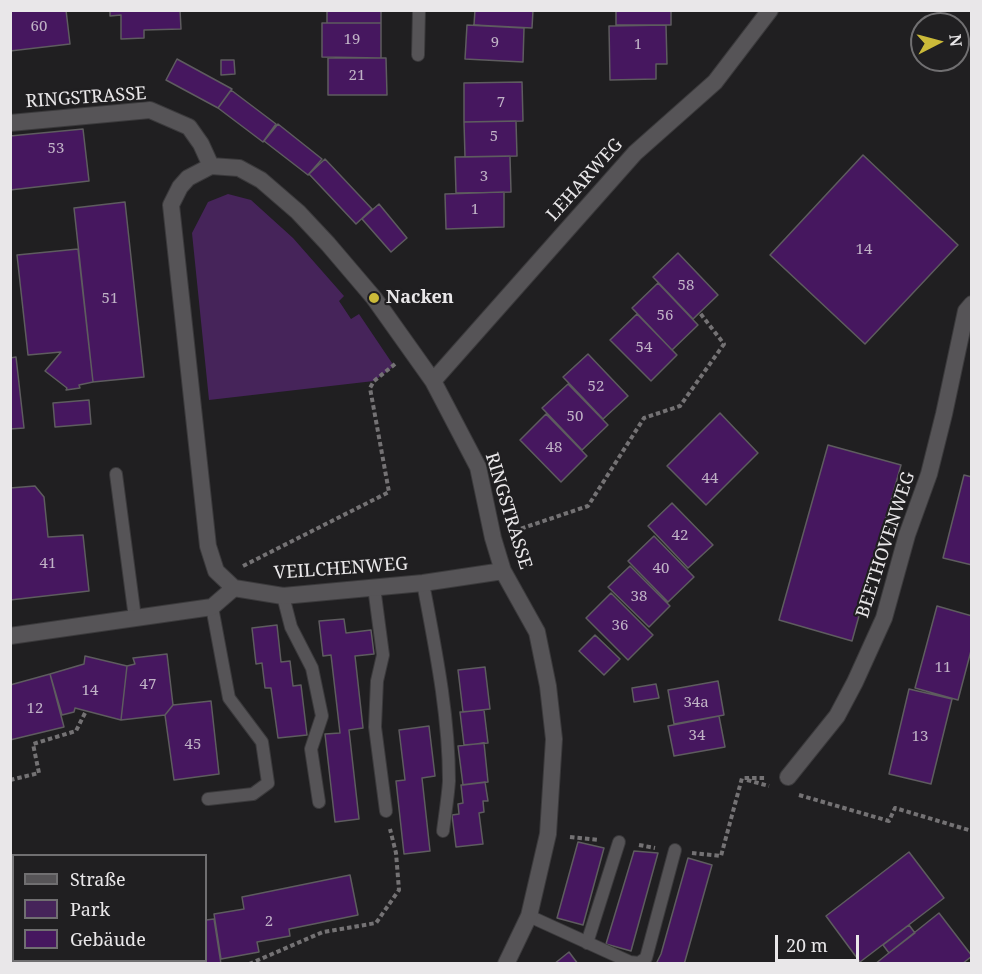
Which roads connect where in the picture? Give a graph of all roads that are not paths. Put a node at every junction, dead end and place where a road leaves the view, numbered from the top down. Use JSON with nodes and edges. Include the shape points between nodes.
{"nodes":[{"id":1,"x":419,"y":10,"type":"edge"},
{"id":2,"x":770,"y":10,"type":"edge"},
{"id":3,"x":418,"y":55,"type":"dead end"},
{"id":4,"x":10,"y":123,"type":"edge"},
{"id":5,"x":211,"y":166,"type":"junction"},
{"id":6,"x":972,"y":304,"type":"edge"},
{"id":7,"x":433,"y":381,"type":"junction"},
{"id":8,"x":116,"y":474,"type":"dead end"},
{"id":9,"x":503,"y":571,"type":"junction"},
{"id":10,"x":423,"y":583,"type":"junction"},
{"id":11,"x":374,"y":587,"type":"junction"},
{"id":12,"x":234,"y":588,"type":"junction"},
{"id":13,"x":283,"y":596,"type":"junction"},
{"id":14,"x":212,"y":607,"type":"junction"},
{"id":15,"x":135,"y":618,"type":"junction"},
{"id":16,"x":10,"y":636,"type":"edge"},
{"id":17,"x":790,"y":785,"type":"road end"},
{"id":18,"x":208,"y":799,"type":"dead end"},
{"id":19,"x":319,"y":802,"type":"dead end"},
{"id":20,"x":386,"y":811,"type":"road end"},
{"id":21,"x":442,"y":831,"type":"dead end"},
{"id":22,"x":619,"y":842,"type":"dead end"},
{"id":23,"x":675,"y":850,"type":"dead end"},
{"id":24,"x":529,"y":916,"type":"junction"},
{"id":25,"x":587,"y":943,"type":"junction"},
{"id":26,"x":506,"y":963,"type":"edge"}],
"edges":[{"from":1,"to":3,"type":"lane"},
{"from":2,"to":7,"type":"street","name":"LEHARWEG","via":[[715,82],[635,153]]},
{"from":4,"to":5,"type":"street","name":"RINGSTRASSE","via":[[150,110],[189,127]]},
{"from":5,"to":7,"type":"street","name":"RINGSTRASSE","via":[[239,168],[261,180],[298,212],[374,298]]},
{"from":5,"to":12,"type":"street","via":[[188,178],[171,205],[207,546],[216,571]]},
{"from":6,"to":17,"type":"street","name":"BEETHOVENWEG","via":[[966,311],[929,474],[884,618],[837,716]]},
{"from":7,"to":9,"type":"street","name":"RINGSTRASSE","via":[[478,467]]},
{"from":8,"to":15,"type":"lane"},
{"from":9,"to":10,"type":"street","name":"VEILCHENWEG"},
{"from":9,"to":24,"type":"street","name":"RINGSTRASSE","via":[[537,632],[549,686],[554,739],[548,834]]},
{"from":10,"to":11,"type":"street","name":"VEILCHENWEG"},
{"from":10,"to":21,"type":"lane","via":[[447,739],[449,782]]},
{"from":11,"to":13,"type":"street","name":"VEILCHENWEG"},
{"from":11,"to":20,"type":"lane","via":[[383,656],[377,681],[375,727]]},
{"from":12,"to":13,"type":"street","name":"VEILCHENWEG"},
{"from":12,"to":14,"type":"street"},
{"from":13,"to":19,"type":"lane","via":[[291,627],[312,668],[322,716],[311,749]]},
{"from":14,"to":15,"type":"street"},
{"from":14,"to":18,"type":"lane","via":[[230,698],[262,742],[268,783],[253,794]]},
{"from":15,"to":16,"type":"street"},
{"from":22,"to":25,"type":"lane"},
{"from":23,"to":25,"type":"lane","via":[[646,958],[639,963],[630,962]]},
{"from":24,"to":25,"type":"lane"},
{"from":24,"to":26,"type":"street","name":"RINGSTRASSE"}]}
